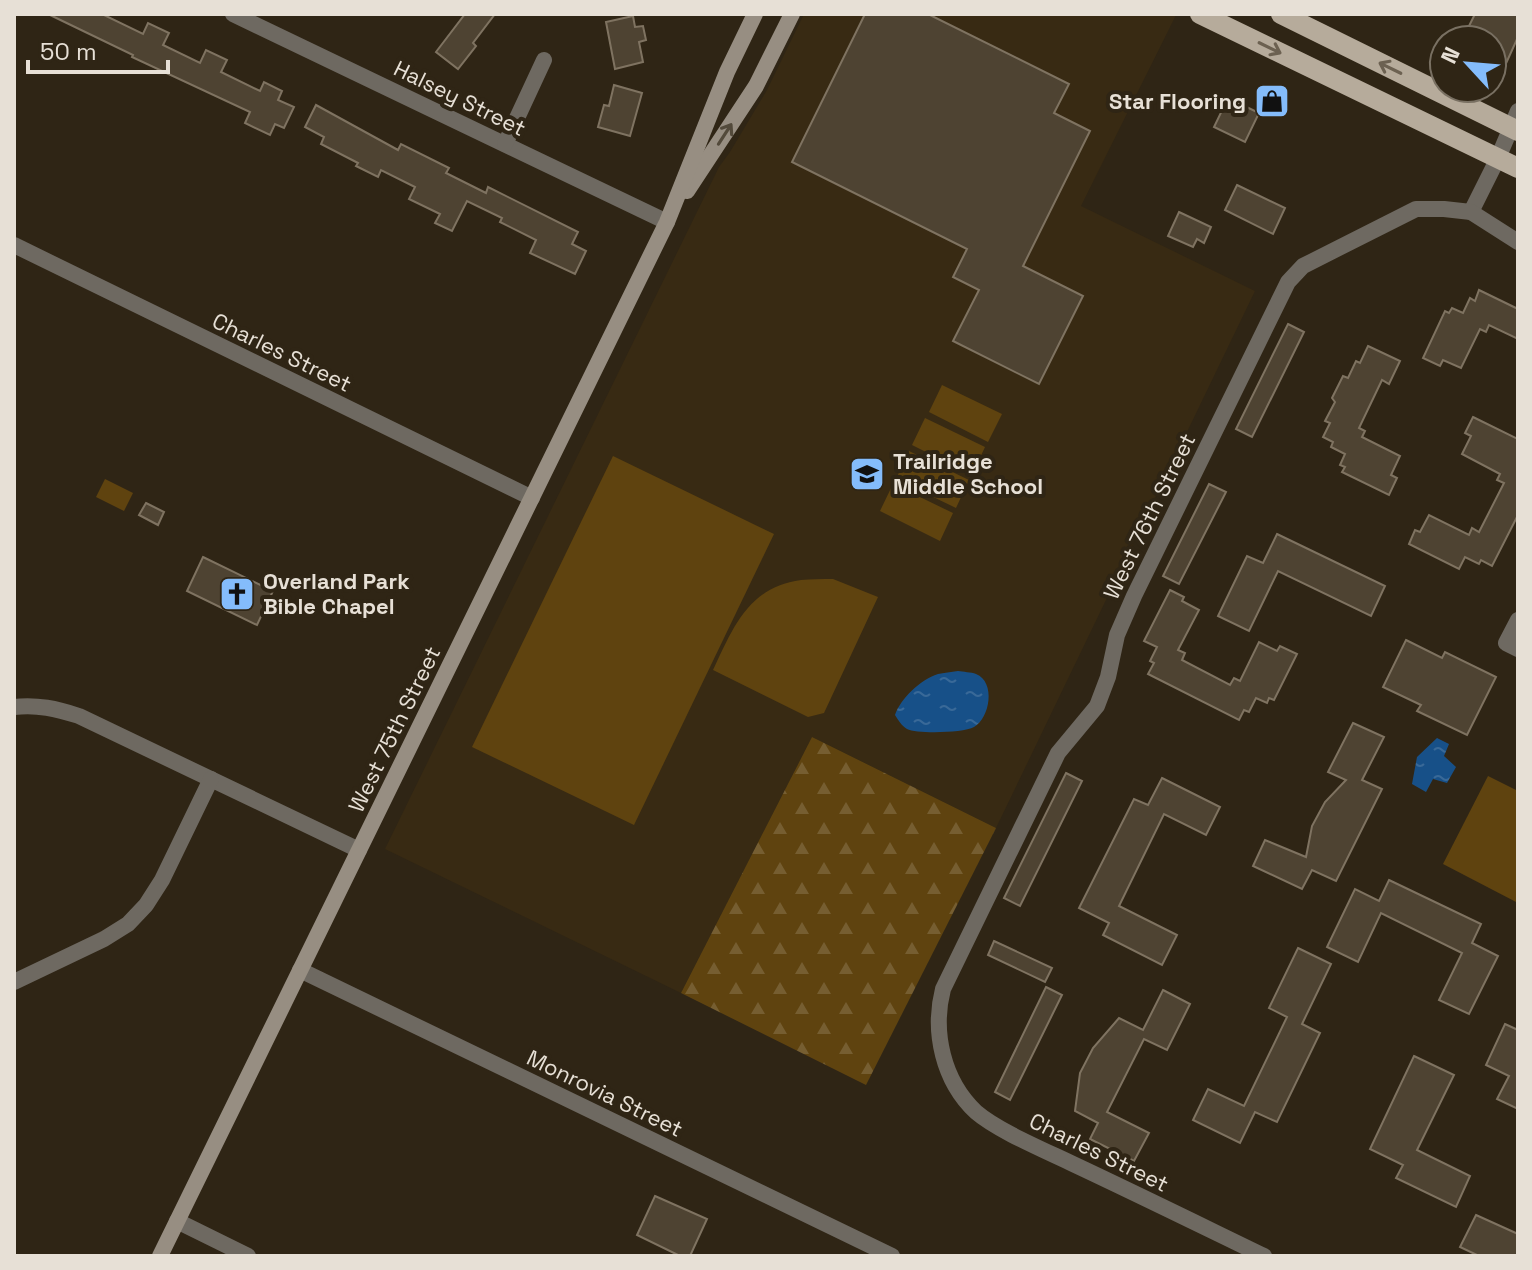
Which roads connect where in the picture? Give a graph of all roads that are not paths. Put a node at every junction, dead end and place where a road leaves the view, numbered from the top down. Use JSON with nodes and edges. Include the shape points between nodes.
{"nodes":[{"id":1,"x":233,"y":14,"type":"edge"},
{"id":2,"x":755,"y":14,"type":"edge"},
{"id":3,"x":792,"y":14,"type":"edge"},
{"id":4,"x":1200,"y":14,"type":"edge"},
{"id":5,"x":1281,"y":14,"type":"edge"},
{"id":6,"x":268,"y":21,"type":"edge"},
{"id":7,"x":544,"y":60,"type":"dead end"},
{"id":8,"x":1515,"y":123,"type":"edge"},
{"id":9,"x":505,"y":144,"type":"junction"},
{"id":10,"x":1498,"y":158,"type":"junction"},
{"id":11,"x":1518,"y":168,"type":"edge"},
{"id":12,"x":1471,"y":212,"type":"junction"},
{"id":13,"x":667,"y":222,"type":"junction"},
{"id":14,"x":1518,"y":242,"type":"edge"},
{"id":15,"x":14,"y":245,"type":"edge"},
{"id":16,"x":532,"y":498,"type":"junction"},
{"id":17,"x":1518,"y":620,"type":"edge"},
{"id":18,"x":1518,"y":649,"type":"edge"},
{"id":19,"x":14,"y":707,"type":"edge"},
{"id":20,"x":211,"y":779,"type":"junction"},
{"id":21,"x":359,"y":850,"type":"junction"},
{"id":22,"x":300,"y":970,"type":"junction"},
{"id":23,"x":14,"y":982,"type":"edge"},
{"id":24,"x":943,"y":1056,"type":"joint"},
{"id":25,"x":177,"y":1221,"type":"junction"},
{"id":26,"x":160,"y":1256,"type":"edge"},
{"id":27,"x":248,"y":1256,"type":"edge"},
{"id":28,"x":892,"y":1256,"type":"edge"},
{"id":29,"x":1264,"y":1256,"type":"edge"}],
"edges":[{"from":1,"to":6,"type":"street","name":"Halsey Street"},
{"from":2,"to":13,"type":"main road","name":"West 75th Street"},
{"from":13,"to":3,"type":"main road","name":"West 75th Street","one_way":true,"via":[[756,86]]},
{"from":4,"to":10,"type":"main road","one_way":true},
{"from":8,"to":5,"type":"main road","one_way":true},
{"from":6,"to":9,"type":"street","name":"Halsey Street"},
{"from":7,"to":9,"type":"street"},
{"from":8,"to":10,"type":"street"},
{"from":9,"to":13,"type":"street","name":"Halsey Street"},
{"from":10,"to":11,"type":"main road"},
{"from":10,"to":12,"type":"street"},
{"from":12,"to":14,"type":"street"},
{"from":12,"to":24,"type":"street","name":"West 76th Street","via":[[1416,209],[1303,266],[1288,282],[1134,596],[1097,706],[1058,753],[943,989]]},
{"from":13,"to":16,"type":"main road","name":"West 75th Street"},
{"from":15,"to":16,"type":"street","name":"Charles Street"},
{"from":16,"to":21,"type":"main road","name":"West 75th Street"},
{"from":17,"to":18,"type":"street","via":[[1506,643]]},
{"from":19,"to":20,"type":"street","via":[[79,716]]},
{"from":20,"to":21,"type":"street"},
{"from":20,"to":23,"type":"street","via":[[162,880],[128,924]]},
{"from":21,"to":22,"type":"main road","name":"West 75th Street"},
{"from":22,"to":25,"type":"main road","name":"West 75th Street"},
{"from":22,"to":28,"type":"street","name":"Monrovia Street"},
{"from":24,"to":29,"type":"street","name":"Charles Street","via":[[962,1095],[978,1113],[1031,1144]]},
{"from":25,"to":26,"type":"main road","name":"West 75th Street"},
{"from":25,"to":27,"type":"street"}]}
